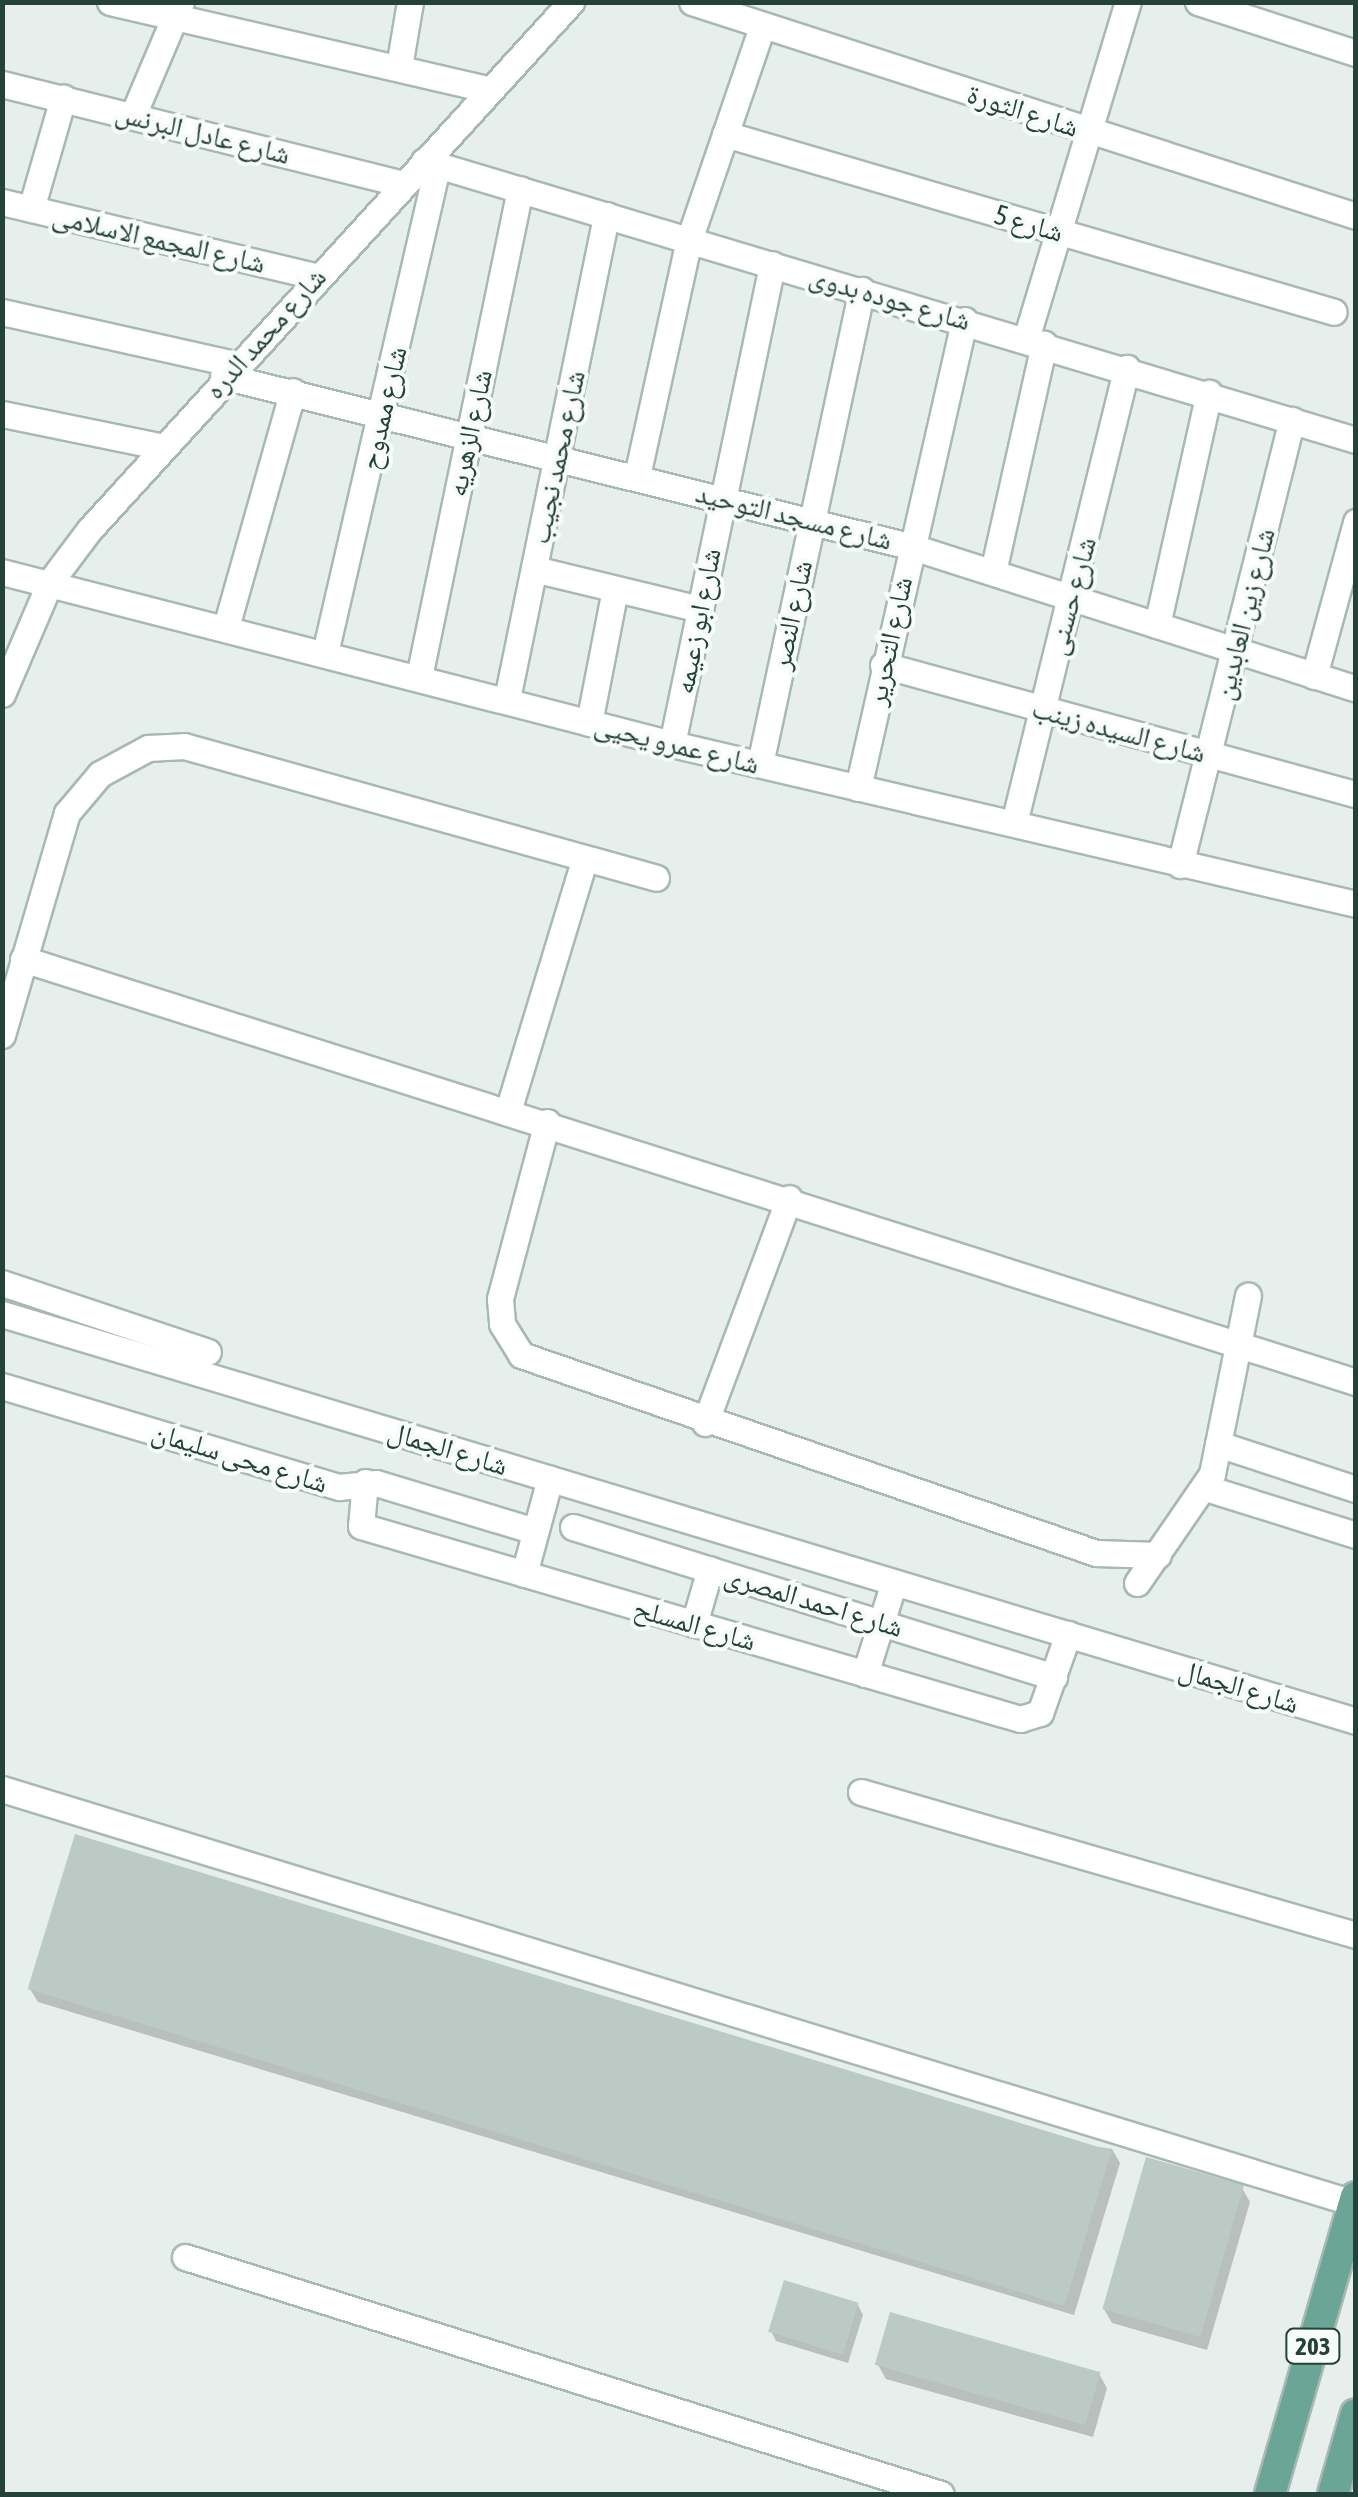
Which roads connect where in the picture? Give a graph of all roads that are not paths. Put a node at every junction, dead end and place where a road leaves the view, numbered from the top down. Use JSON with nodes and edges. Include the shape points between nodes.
{"nodes":[{"id":1,"x":110,"y":2,"type":"edge"},
{"id":2,"x":410,"y":2,"type":"edge"},
{"id":3,"x":571,"y":2,"type":"edge"},
{"id":4,"x":692,"y":2,"type":"edge"},
{"id":5,"x":1128,"y":2,"type":"edge"},
{"id":6,"x":1198,"y":2,"type":"edge"},
{"id":7,"x":178,"y":10,"type":"edge"},
{"id":8,"x":762,"y":27,"type":"junction"},
{"id":9,"x":1356,"y":53,"type":"edge"},
{"id":10,"x":399,"y":66,"type":"junction"},
{"id":11,"x":2,"y":84,"type":"edge"},
{"id":12,"x":490,"y":90,"type":"junction"},
{"id":13,"x":63,"y":98,"type":"junction"},
{"id":14,"x":133,"y":115,"type":"junction"},
{"id":15,"x":1089,"y":131,"type":"junction"},
{"id":16,"x":725,"y":134,"type":"junction"},
{"id":17,"x":431,"y":162,"type":"junction"},
{"id":18,"x":402,"y":184,"type":"junction"},
{"id":19,"x":520,"y":189,"type":"junction"},
{"id":20,"x":2,"y":202,"type":"edge"},
{"id":21,"x":31,"y":208,"type":"junction"},
{"id":22,"x":606,"y":215,"type":"junction"},
{"id":23,"x":1356,"y":216,"type":"edge"},
{"id":24,"x":1059,"y":232,"type":"junction"},
{"id":25,"x":689,"y":240,"type":"junction"},
{"id":26,"x":772,"y":264,"type":"junction"},
{"id":27,"x":316,"y":276,"type":"junction"},
{"id":28,"x":862,"y":290,"type":"junction"},
{"id":29,"x":2,"y":312,"type":"edge"},
{"id":30,"x":1334,"y":312,"type":"dead end"},
{"id":31,"x":964,"y":320,"type":"junction"},
{"id":32,"x":1035,"y":341,"type":"junction"},
{"id":33,"x":1126,"y":368,"type":"junction"},
{"id":34,"x":229,"y":370,"type":"junction"},
{"id":35,"x":293,"y":391,"type":"junction"},
{"id":36,"x":1210,"y":392,"type":"junction"},
{"id":37,"x":2,"y":414,"type":"edge"},
{"id":38,"x":383,"y":414,"type":"junction"},
{"id":39,"x":1292,"y":420,"type":"junction"},
{"id":40,"x":468,"y":436,"type":"junction"},
{"id":41,"x":1356,"y":440,"type":"edge"},
{"id":42,"x":164,"y":447,"type":"junction"},
{"id":43,"x":556,"y":458,"type":"junction"},
{"id":44,"x":638,"y":476,"type":"junction"},
{"id":45,"x":722,"y":497,"type":"junction"},
{"id":46,"x":810,"y":519,"type":"junction"},
{"id":47,"x":1356,"y":522,"type":"edge"},
{"id":48,"x":909,"y":546,"type":"junction"},
{"id":49,"x":534,"y":569,"type":"junction"},
{"id":50,"x":2,"y":572,"type":"edge"},
{"id":51,"x":993,"y":572,"type":"junction"},
{"id":52,"x":50,"y":582,"type":"junction"},
{"id":53,"x":615,"y":589,"type":"junction"},
{"id":54,"x":1072,"y":597,"type":"junction"},
{"id":55,"x":699,"y":609,"type":"junction"},
{"id":56,"x":1157,"y":625,"type":"junction"},
{"id":57,"x":226,"y":627,"type":"junction"},
{"id":58,"x":1235,"y":651,"type":"junction"},
{"id":59,"x":325,"y":653,"type":"junction"},
{"id":60,"x":883,"y":665,"type":"junction"},
{"id":61,"x":1314,"y":676,"type":"junction"},
{"id":62,"x":418,"y":677,"type":"junction"},
{"id":63,"x":1356,"y":689,"type":"edge"},
{"id":64,"x":2,"y":694,"type":"edge"},
{"id":65,"x":507,"y":699,"type":"junction"},
{"id":66,"x":1040,"y":708,"type":"junction"},
{"id":67,"x":589,"y":723,"type":"junction"},
{"id":68,"x":672,"y":744,"type":"junction"},
{"id":69,"x":1208,"y":754,"type":"junction"},
{"id":70,"x":760,"y":764,"type":"junction"},
{"id":71,"x":858,"y":788,"type":"junction"},
{"id":72,"x":1356,"y":794,"type":"edge"},
{"id":73,"x":1014,"y":823,"type":"junction"},
{"id":74,"x":585,"y":858,"type":"junction"},
{"id":75,"x":1180,"y":865,"type":"junction"},
{"id":76,"x":656,"y":878,"type":"dead end"},
{"id":77,"x":1356,"y":904,"type":"edge"},
{"id":78,"x":23,"y":959,"type":"junction"},
{"id":79,"x":2,"y":1035,"type":"edge"},
{"id":80,"x":508,"y":1110,"type":"junction"},
{"id":81,"x":547,"y":1122,"type":"junction"},
{"id":82,"x":789,"y":1198,"type":"junction"},
{"id":83,"x":2,"y":1282,"type":"edge"},
{"id":84,"x":1248,"y":1296,"type":"dead end"},
{"id":85,"x":2,"y":1314,"type":"edge"},
{"id":86,"x":1239,"y":1344,"type":"junction"},
{"id":87,"x":208,"y":1352,"type":"dead end"},
{"id":88,"x":1356,"y":1382,"type":"edge"},
{"id":89,"x":2,"y":1386,"type":"edge"},
{"id":90,"x":705,"y":1423,"type":"junction"},
{"id":91,"x":1218,"y":1444,"type":"junction"},
{"id":92,"x":550,"y":1478,"type":"junction"},
{"id":93,"x":366,"y":1482,"type":"junction"},
{"id":94,"x":1206,"y":1488,"type":"junction"},
{"id":95,"x":1356,"y":1489,"type":"edge"},
{"id":96,"x":572,"y":1527,"type":"dead end"},
{"id":97,"x":535,"y":1531,"type":"junction"},
{"id":98,"x":1356,"y":1536,"type":"edge"},
{"id":99,"x":1158,"y":1554,"type":"junction"},
{"id":100,"x":810,"y":1557,"type":"junction"},
{"id":101,"x":710,"y":1569,"type":"junction"},
{"id":102,"x":524,"y":1574,"type":"junction"},
{"id":103,"x":894,"y":1582,"type":"junction"},
{"id":104,"x":1137,"y":1583,"type":"dead end"},
{"id":105,"x":796,"y":1596,"type":"junction"},
{"id":106,"x":882,"y":1622,"type":"junction"},
{"id":107,"x":694,"y":1624,"type":"junction"},
{"id":108,"x":1068,"y":1634,"type":"junction"},
{"id":109,"x":865,"y":1674,"type":"junction"},
{"id":110,"x":1054,"y":1677,"type":"junction"},
{"id":111,"x":1356,"y":1721,"type":"edge"},
{"id":112,"x":2,"y":1789,"type":"edge"},
{"id":113,"x":861,"y":1792,"type":"dead end"},
{"id":114,"x":1356,"y":1935,"type":"edge"},
{"id":115,"x":1355,"y":2200,"type":"edge"},
{"id":116,"x":185,"y":2258,"type":"dead end"},
{"id":117,"x":1356,"y":2414,"type":"edge"},
{"id":118,"x":940,"y":2494,"type":"edge"},
{"id":119,"x":1270,"y":2494,"type":"edge"},
{"id":120,"x":1333,"y":2494,"type":"edge"}],
"edges":[{"from":1,"to":7,"type":"street"},
{"from":2,"to":10,"type":"street"},
{"from":3,"to":12,"type":"street","name":"شارع محمد الدره"},
{"from":4,"to":8,"type":"street","name":"شارع الثورة"},
{"from":5,"to":15,"type":"street"},
{"from":6,"to":9,"type":"street"},
{"from":7,"to":10,"type":"street"},
{"from":7,"to":14,"type":"street"},
{"from":8,"to":15,"type":"street","name":"شارع الثورة"},
{"from":8,"to":16,"type":"street"},
{"from":10,"to":12,"type":"street"},
{"from":11,"to":13,"type":"street","name":"شارع عادل البرنس"},
{"from":12,"to":17,"type":"street","name":"شارع محمد الدره"},
{"from":13,"to":14,"type":"street","name":"شارع عادل البرنس"},
{"from":13,"to":21,"type":"street"},
{"from":14,"to":18,"type":"street","name":"شارع عادل البرنس"},
{"from":15,"to":23,"type":"street","name":"شارع الثورة"},
{"from":15,"to":24,"type":"street"},
{"from":16,"to":24,"type":"street","name":"شارع 5"},
{"from":16,"to":25,"type":"street"},
{"from":17,"to":18,"type":"street","name":"شارع محمد الدره"},
{"from":17,"to":19,"type":"street","name":"شارع جوده بدوى"},
{"from":17,"to":38,"type":"street","name":"شارع ممدوح"},
{"from":18,"to":27,"type":"street","name":"شارع محمد الدره"},
{"from":19,"to":22,"type":"street","name":"شارع جوده بدوى"},
{"from":19,"to":40,"type":"street","name":"شارع الزهريه"},
{"from":20,"to":21,"type":"street","name":"شارع المجمع الاسلامى"},
{"from":21,"to":27,"type":"street","name":"شارع المجمع الاسلامى"},
{"from":22,"to":25,"type":"street","name":"شارع جوده بدوى"},
{"from":22,"to":43,"type":"street","name":"شارع محمد نجيب"},
{"from":24,"to":30,"type":"street","name":"شارع 5"},
{"from":24,"to":32,"type":"street"},
{"from":25,"to":26,"type":"street","name":"شارع جوده بدوى"},
{"from":25,"to":44,"type":"street"},
{"from":26,"to":28,"type":"street","name":"شارع جوده بدوى"},
{"from":26,"to":45,"type":"street","name":"شارع ابو زعيمه"},
{"from":27,"to":34,"type":"street","name":"شارع محمد الدره"},
{"from":28,"to":31,"type":"street","name":"شارع جوده بدوى"},
{"from":28,"to":46,"type":"street","name":"شارع النصر"},
{"from":29,"to":34,"type":"street","name":"شارع مسجد التوحيد"},
{"from":31,"to":32,"type":"street","name":"شارع جوده بدوى"},
{"from":31,"to":48,"type":"street","name":"شارع التحرير"},
{"from":32,"to":33,"type":"street","name":"شارع جوده بدوى"},
{"from":32,"to":51,"type":"street"},
{"from":33,"to":36,"type":"street","name":"شارع جوده بدوى"},
{"from":33,"to":54,"type":"street","name":"شارع حسنى"},
{"from":34,"to":35,"type":"street","name":"شارع مسجد التوحيد"},
{"from":34,"to":42,"type":"street","name":"شارع محمد الدره"},
{"from":35,"to":38,"type":"street","name":"شارع مسجد التوحيد"},
{"from":35,"to":57,"type":"street"},
{"from":36,"to":39,"type":"street","name":"شارع جوده بدوى"},
{"from":36,"to":56,"type":"street"},
{"from":37,"to":42,"type":"street"},
{"from":38,"to":40,"type":"street","name":"شارع مسجد التوحيد"},
{"from":38,"to":59,"type":"street","name":"شارع ممدوح"},
{"from":39,"to":41,"type":"street","name":"شارع جوده بدوى"},
{"from":39,"to":58,"type":"street","name":"شارع زين العابدين"},
{"from":40,"to":43,"type":"street","name":"شارع مسجد التوحيد"},
{"from":40,"to":62,"type":"street","name":"شارع الزهريه"},
{"from":42,"to":52,"type":"street","name":"شارع محمد الدره"},
{"from":43,"to":44,"type":"street","name":"شارع مسجد التوحيد"},
{"from":43,"to":49,"type":"street","name":"شارع محمد نجيب"},
{"from":44,"to":45,"type":"street","name":"شارع مسجد التوحيد"},
{"from":45,"to":46,"type":"street","name":"شارع مسجد التوحيد"},
{"from":45,"to":55,"type":"street","name":"شارع ابو زعيمه"},
{"from":46,"to":48,"type":"street","name":"شارع مسجد التوحيد"},
{"from":46,"to":70,"type":"street","name":"شارع النصر"},
{"from":47,"to":61,"type":"street"},
{"from":48,"to":51,"type":"street","name":"شارع مسجد التوحيد"},
{"from":48,"to":60,"type":"street","name":"شارع التحرير"},
{"from":49,"to":53,"type":"street"},
{"from":49,"to":65,"type":"street","name":"شارع محمد نجيب"},
{"from":50,"to":52,"type":"street","name":"شارع عمرو يحيى"},
{"from":51,"to":54,"type":"street","name":"شارع مسجد التوحيد"},
{"from":52,"to":57,"type":"street","name":"شارع عمرو يحيى"},
{"from":52,"to":64,"type":"street","name":"شارع محمد الدره"},
{"from":53,"to":55,"type":"street"},
{"from":53,"to":67,"type":"street"},
{"from":54,"to":56,"type":"street","name":"شارع مسجد التوحيد"},
{"from":54,"to":66,"type":"street","name":"شارع حسنى"},
{"from":55,"to":68,"type":"street","name":"شارع ابو زعيمه"},
{"from":56,"to":58,"type":"street","name":"شارع مسجد التوحيد"},
{"from":57,"to":59,"type":"street","name":"شارع عمرو يحيى"},
{"from":58,"to":61,"type":"street","name":"شارع مسجد التوحيد"},
{"from":58,"to":69,"type":"street","name":"شارع زين العابدين"},
{"from":59,"to":62,"type":"street","name":"شارع عمرو يحيى"},
{"from":60,"to":66,"type":"street","name":"شارع السيده زينب"},
{"from":60,"to":71,"type":"street","name":"شارع التحرير"},
{"from":61,"to":63,"type":"street","name":"شارع مسجد التوحيد"},
{"from":62,"to":65,"type":"street","name":"شارع عمرو يحيى"},
{"from":65,"to":67,"type":"street","name":"شارع عمرو يحيى"},
{"from":66,"to":69,"type":"street","name":"شارع السيده زينب"},
{"from":66,"to":73,"type":"street","name":"شارع حسنى"},
{"from":67,"to":68,"type":"street","name":"شارع عمرو يحيى"},
{"from":68,"to":70,"type":"street","name":"شارع عمرو يحيى"},
{"from":69,"to":72,"type":"street","name":"شارع السيده زينب"},
{"from":69,"to":75,"type":"street","name":"شارع زين العابدين"},
{"from":70,"to":71,"type":"street","name":"شارع عمرو يحيى"},
{"from":71,"to":73,"type":"street","name":"شارع عمرو يحيى"},
{"from":73,"to":75,"type":"street","name":"شارع عمرو يحيى"},
{"from":74,"to":76,"type":"street"},
{"from":74,"to":78,"type":"street","via":[[160,746],[100,774],[67,813]]},
{"from":74,"to":80,"type":"street"},
{"from":75,"to":77,"type":"street","name":"شارع عمرو يحيى"},
{"from":78,"to":79,"type":"street"},
{"from":78,"to":80,"type":"street"},
{"from":80,"to":81,"type":"street"},
{"from":81,"to":82,"type":"street"},
{"from":81,"to":90,"type":"street","via":[[500,1299],[506,1336],[532,1362]]},
{"from":82,"to":86,"type":"street"},
{"from":82,"to":90,"type":"street"},
{"from":83,"to":87,"type":"street"},
{"from":84,"to":86,"type":"street"},
{"from":85,"to":92,"type":"street","name":"شارع الجمال"},
{"from":86,"to":88,"type":"street"},
{"from":86,"to":91,"type":"street"},
{"from":89,"to":93,"type":"street","name":"شارع محى سليمان","via":[[339,1487]]},
{"from":90,"to":99,"type":"street","via":[[1096,1553]]},
{"from":91,"to":94,"type":"street"},
{"from":91,"to":95,"type":"street"},
{"from":92,"to":97,"type":"street"},
{"from":92,"to":100,"type":"street","name":"شارع الجمال"},
{"from":93,"to":97,"type":"street","name":"شارع محى سليمان"},
{"from":93,"to":102,"type":"street","name":"شارع المسلح","via":[[361,1526]]},
{"from":94,"to":98,"type":"street"},
{"from":94,"to":99,"type":"street"},
{"from":96,"to":101,"type":"street","name":"شارع احمد المصرى"},
{"from":97,"to":102,"type":"street"},
{"from":99,"to":104,"type":"street"},
{"from":100,"to":103,"type":"street","name":"شارع الجمال"},
{"from":100,"to":105,"type":"street"},
{"from":101,"to":105,"type":"street","name":"شارع احمد المصرى"},
{"from":101,"to":107,"type":"street"},
{"from":102,"to":107,"type":"street","name":"شارع المسلح"},
{"from":103,"to":106,"type":"street"},
{"from":103,"to":108,"type":"street","name":"شارع الجمال"},
{"from":105,"to":106,"type":"street","name":"شارع احمد المصرى"},
{"from":106,"to":109,"type":"street"},
{"from":106,"to":110,"type":"street","name":"شارع احمد المصرى"},
{"from":107,"to":109,"type":"street","name":"شارع المسلح"},
{"from":108,"to":110,"type":"street"},
{"from":108,"to":111,"type":"street","name":"شارع الجمال"},
{"from":109,"to":110,"type":"street","name":"شارع المسلح","via":[[1028,1721]]},
{"from":112,"to":115,"type":"street"},
{"from":113,"to":114,"type":"street"},
{"from":115,"to":119,"type":"main road","number":"203"},
{"from":116,"to":118,"type":"street"},
{"from":117,"to":120,"type":"main road"}]}
